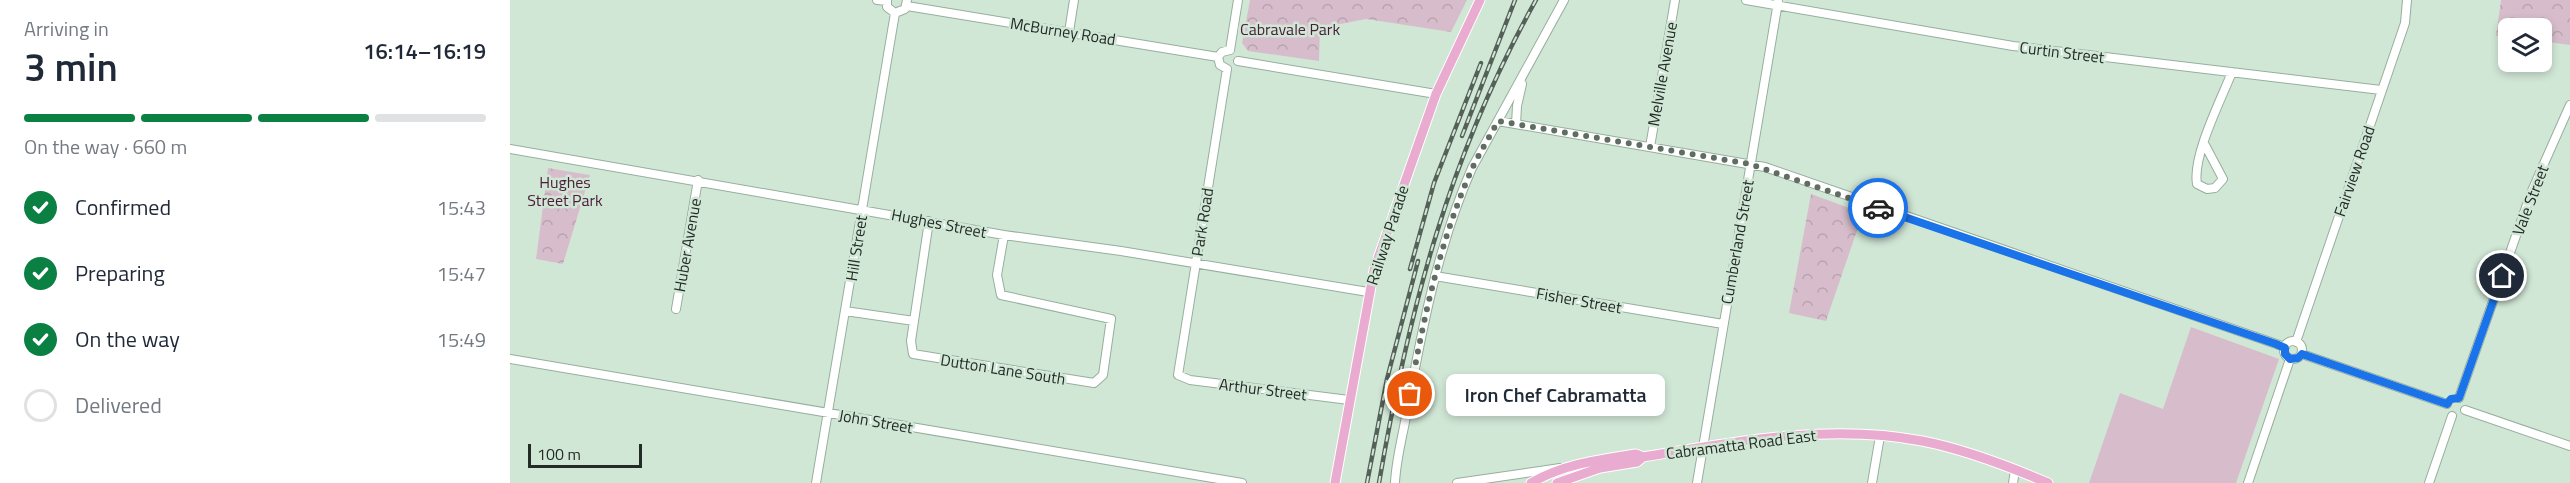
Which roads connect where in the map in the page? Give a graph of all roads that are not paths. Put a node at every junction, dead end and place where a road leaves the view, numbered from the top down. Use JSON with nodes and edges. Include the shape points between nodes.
{"nodes":[{"id":1,"x":877,"y":0,"type":"edge"},
{"id":2,"x":887,"y":0,"type":"edge"},
{"id":3,"x":1074,"y":0,"type":"edge"},
{"id":4,"x":1238,"y":0,"type":"edge"},
{"id":5,"x":1480,"y":0,"type":"edge"},
{"id":6,"x":1564,"y":0,"type":"edge"},
{"id":7,"x":1675,"y":0,"type":"edge"},
{"id":8,"x":1746,"y":0,"type":"edge"},
{"id":9,"x":2407,"y":0,"type":"edge"},
{"id":10,"x":1778,"y":2,"type":"edge"},
{"id":11,"x":907,"y":3,"type":"edge"},
{"id":12,"x":894,"y":13,"type":"junction"},
{"id":13,"x":1069,"y":32,"type":"junction"},
{"id":14,"x":1230,"y":50,"type":"junction"},
{"id":15,"x":1218,"y":57,"type":"junction"},
{"id":16,"x":1238,"y":61,"type":"junction"},
{"id":17,"x":1227,"y":69,"type":"junction"},
{"id":18,"x":2232,"y":72,"type":"junction"},
{"id":19,"x":1524,"y":74,"type":"junction"},
{"id":20,"x":2381,"y":90,"type":"junction"},
{"id":21,"x":1436,"y":94,"type":"junction"},
{"id":22,"x":2570,"y":105,"type":"edge"},
{"id":23,"x":1498,"y":121,"type":"junction"},
{"id":24,"x":1516,"y":124,"type":"junction"},
{"id":25,"x":2205,"y":145,"type":"junction"},
{"id":26,"x":1650,"y":147,"type":"junction"},
{"id":27,"x":510,"y":149,"type":"edge"},
{"id":28,"x":1750,"y":164,"type":"junction"},
{"id":29,"x":698,"y":180,"type":"junction"},
{"id":30,"x":862,"y":208,"type":"junction"},
{"id":31,"x":928,"y":221,"type":"junction"},
{"id":32,"x":1004,"y":235,"type":"junction"},
{"id":33,"x":1195,"y":263,"type":"junction"},
{"id":34,"x":1435,"y":276,"type":"junction"},
{"id":35,"x":1368,"y":292,"type":"junction"},
{"id":36,"x":676,"y":309,"type":"dead end"},
{"id":37,"x":845,"y":311,"type":"junction"},
{"id":38,"x":914,"y":321,"type":"junction"},
{"id":39,"x":1723,"y":324,"type":"junction"},
{"id":40,"x":2296,"y":342,"type":"junction"},
{"id":41,"x":2285,"y":348,"type":"junction"},
{"id":42,"x":2302,"y":354,"type":"junction"},
{"id":43,"x":510,"y":359,"type":"edge"},
{"id":44,"x":2290,"y":359,"type":"junction"},
{"id":45,"x":1178,"y":375,"type":"joint"},
{"id":46,"x":2459,"y":398,"type":"junction"},
{"id":47,"x":1349,"y":400,"type":"junction"},
{"id":48,"x":2447,"y":404,"type":"junction"},
{"id":49,"x":2465,"y":410,"type":"junction"},
{"id":50,"x":828,"y":413,"type":"junction"},
{"id":51,"x":2452,"y":416,"type":"junction"},
{"id":52,"x":1880,"y":436,"type":"junction"},
{"id":53,"x":2570,"y":446,"type":"edge"},
{"id":54,"x":1702,"y":448,"type":"junction"},
{"id":55,"x":1643,"y":458,"type":"junction"},
{"id":56,"x":1562,"y":467,"type":"junction"},
{"id":57,"x":2015,"y":470,"type":"junction"},
{"id":58,"x":1474,"y":480,"type":"junction"},
{"id":59,"x":816,"y":483,"type":"edge"},
{"id":60,"x":1242,"y":483,"type":"edge"},
{"id":61,"x":1335,"y":483,"type":"edge"},
{"id":62,"x":1395,"y":483,"type":"edge"},
{"id":63,"x":1457,"y":483,"type":"edge"},
{"id":64,"x":1484,"y":483,"type":"edge"},
{"id":65,"x":1531,"y":483,"type":"edge"},
{"id":66,"x":1557,"y":483,"type":"edge"},
{"id":67,"x":1696,"y":483,"type":"edge"},
{"id":68,"x":1872,"y":483,"type":"edge"},
{"id":69,"x":2013,"y":483,"type":"edge"},
{"id":70,"x":2048,"y":483,"type":"edge"},
{"id":71,"x":2248,"y":483,"type":"edge"},
{"id":72,"x":2429,"y":483,"type":"edge"}],
"edges":[{"from":1,"to":2,"type":"street"},
{"from":2,"to":12,"type":"street","via":[[887,7]]},
{"from":3,"to":13,"type":"street"},
{"from":4,"to":14,"type":"street"},
{"from":5,"to":21,"type":"main road","name":"Railway Parade"},
{"from":6,"to":19,"type":"street"},
{"from":7,"to":26,"type":"street","name":"Melville Avenue"},
{"from":8,"to":10,"type":"street","name":"Curtin Street"},
{"from":9,"to":20,"type":"street","name":"Fairview Road","via":[[2404,23]]},
{"from":10,"to":18,"type":"street","name":"Curtin Street","via":[[2013,46]]},
{"from":10,"to":28,"type":"street","name":"Cumberland Street"},
{"from":11,"to":12,"type":"street","via":[[903,11]]},
{"from":11,"to":13,"type":"street","name":"McBurney Road"},
{"from":12,"to":30,"type":"street","name":"Hill Street"},
{"from":13,"to":15,"type":"street","name":"McBurney Road"},
{"from":14,"to":15,"type":"street"},
{"from":14,"to":16,"type":"street"},
{"from":15,"to":17,"type":"street","via":[[1220,65]]},
{"from":16,"to":17,"type":"street"},
{"from":16,"to":21,"type":"street"},
{"from":17,"to":33,"type":"street","name":"Park Road"},
{"from":18,"to":20,"type":"street","name":"Curtin Street"},
{"from":18,"to":25,"type":"street"},
{"from":19,"to":23,"type":"street"},
{"from":19,"to":24,"type":"street"},
{"from":20,"to":40,"type":"street","name":"Fairview Road"},
{"from":21,"to":35,"type":"main road","name":"Railway Parade"},
{"from":22,"to":46,"type":"street","name":"Vale Street","via":[[2531,193]]},
{"from":23,"to":24,"type":"street"},
{"from":23,"to":34,"type":"street","via":[[1467,180]]},
{"from":24,"to":26,"type":"street"},
{"from":25,"to":25,"type":"street","via":[[2196,174],[2198,184],[2215,188],[2223,179],[2222,173]]},
{"from":26,"to":28,"type":"street"},
{"from":27,"to":29,"type":"street","name":"Hughes Street"},
{"from":28,"to":39,"type":"street","name":"Cumberland Street"},
{"from":28,"to":41,"type":"street"},
{"from":29,"to":30,"type":"street","name":"Hughes Street"},
{"from":29,"to":36,"type":"street","name":"Huber Avenue"},
{"from":30,"to":31,"type":"street","name":"Hughes Street"},
{"from":30,"to":37,"type":"street","name":"Hill Street"},
{"from":31,"to":32,"type":"street","name":"Hughes Street"},
{"from":31,"to":38,"type":"street"},
{"from":32,"to":33,"type":"street","name":"Hughes Street"},
{"from":32,"to":38,"type":"street","name":"Dutton Lane South","via":[[997,275],[999,291],[1005,298],[1108,316],[1111,322],[1103,375],[1094,383],[913,354]]},
{"from":33,"to":35,"type":"street","name":"Hughes Street"},
{"from":33,"to":45,"type":"street","name":"Park Road"},
{"from":34,"to":39,"type":"street","name":"Fisher Street"},
{"from":34,"to":62,"type":"street"},
{"from":35,"to":47,"type":"main road","name":"Railway Parade"},
{"from":37,"to":38,"type":"street"},
{"from":37,"to":50,"type":"street","name":"Hill Street"},
{"from":39,"to":54,"type":"street","name":"Cumberland Street"},
{"from":40,"to":41,"type":"street"},
{"from":40,"to":42,"type":"street","via":[[2301,345]]},
{"from":41,"to":44,"type":"street"},
{"from":42,"to":44,"type":"street"},
{"from":42,"to":48,"type":"street"},
{"from":43,"to":50,"type":"street","name":"John Street"},
{"from":44,"to":71,"type":"street"},
{"from":45,"to":47,"type":"street","name":"Arthur Street","via":[[1190,380]]},
{"from":46,"to":48,"type":"street"},
{"from":46,"to":49,"type":"street"},
{"from":47,"to":61,"type":"main road","name":"Railway Parade"},
{"from":48,"to":51,"type":"street"},
{"from":49,"to":51,"type":"street","via":[[2460,416]]},
{"from":49,"to":53,"type":"street"},
{"from":50,"to":59,"type":"street","name":"Hill Street"},
{"from":50,"to":60,"type":"street","name":"John Street"},
{"from":51,"to":72,"type":"street"},
{"from":52,"to":54,"type":"main road","name":"Cabramatta Road East","via":[[1806,434]]},
{"from":52,"to":57,"type":"main road","name":"Cabramatta Road East","via":[[1941,445]]},
{"from":52,"to":68,"type":"street"},
{"from":54,"to":55,"type":"main road","name":"Cabramatta Road East"},
{"from":54,"to":67,"type":"street","name":"Cumberland Street"},
{"from":55,"to":56,"type":"main road","name":"Cabramatta Road East","via":[[1636,454]]},
{"from":55,"to":66,"type":"main road","name":"Cabramatta Road East"},
{"from":56,"to":58,"type":"street","name":"Cabramatta Road East"},
{"from":56,"to":65,"type":"main road","name":"Cabramatta Road East"},
{"from":57,"to":69,"type":"street"},
{"from":57,"to":70,"type":"main road","name":"Cabramatta Road East"},
{"from":58,"to":63,"type":"street","name":"Cabramatta Road East"},
{"from":58,"to":64,"type":"street","name":"Cabramatta Road East"}]}
